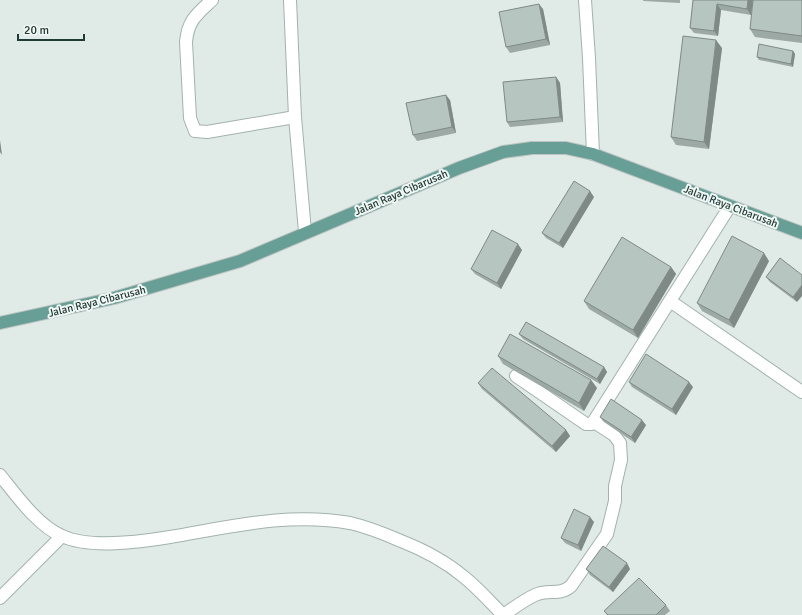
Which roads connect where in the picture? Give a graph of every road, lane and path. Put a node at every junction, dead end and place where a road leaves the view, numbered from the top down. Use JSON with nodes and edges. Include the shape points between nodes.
{"nodes":[{"id":1,"x":212,"y":0,"type":"edge"},
{"id":2,"x":290,"y":0,"type":"edge"},
{"id":3,"x":584,"y":0,"type":"edge"},
{"id":4,"x":295,"y":116,"type":"junction"},
{"id":5,"x":594,"y":154,"type":"junction"},
{"id":6,"x":730,"y":206,"type":"junction"},
{"id":7,"x":305,"y":232,"type":"junction"},
{"id":8,"x":802,"y":233,"type":"edge"},
{"id":9,"x":670,"y":301,"type":"junction"},
{"id":10,"x":0,"y":323,"type":"edge"},
{"id":11,"x":516,"y":376,"type":"edge"},
{"id":12,"x":802,"y":392,"type":"edge"},
{"id":13,"x":594,"y":422,"type":"junction"},
{"id":14,"x":0,"y":475,"type":"edge"},
{"id":15,"x":62,"y":536,"type":"junction"},
{"id":16,"x":0,"y":598,"type":"edge"},
{"id":17,"x":503,"y":615,"type":"edge"}],
"edges":[{"from":1,"to":4,"type":"street","via":[[193,18],[187,30],[190,118],[196,131],[206,132]]},
{"from":2,"to":4,"type":"street"},
{"from":3,"to":5,"type":"street"},
{"from":4,"to":7,"type":"street"},
{"from":5,"to":6,"type":"main road","name":"Jalan Raya Cibarusah"},
{"from":5,"to":7,"type":"main road","name":"Jalan Raya Cibarusah","via":[[566,148],[532,148],[503,152]]},
{"from":6,"to":8,"type":"main road","name":"Jalan Raya Cibarusah"},
{"from":6,"to":9,"type":"street"},
{"from":7,"to":10,"type":"main road","name":"Jalan Raya Cibarusah","via":[[240,261],[182,279],[114,298]]},
{"from":9,"to":12,"type":"street"},
{"from":9,"to":13,"type":"street"},
{"from":11,"to":13,"type":"street","via":[[586,424]]},
{"from":13,"to":17,"type":"street","via":[[614,435],[620,443],[621,460],[607,534],[567,590],[535,595]]},
{"from":14,"to":15,"type":"street","via":[[26,508]]},
{"from":15,"to":16,"type":"street"},
{"from":15,"to":17,"type":"street","via":[[101,543],[140,542],[272,521],[350,523],[376,530],[438,558],[465,577]]}]}
